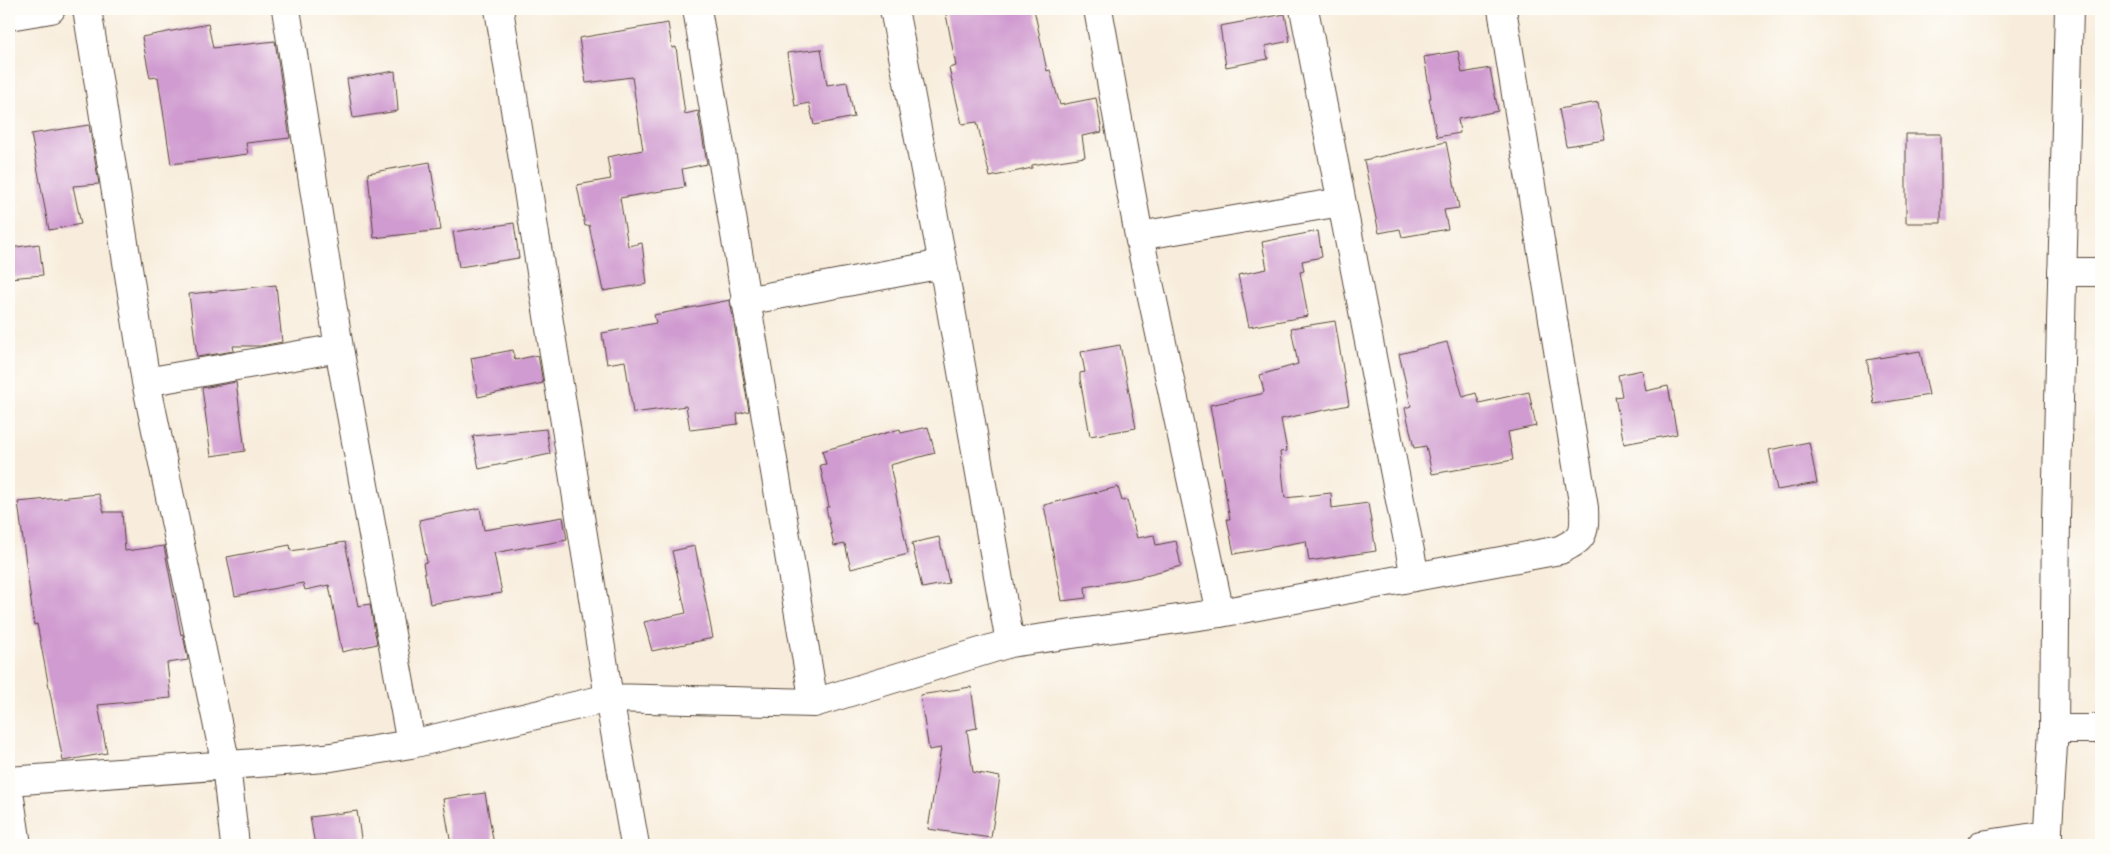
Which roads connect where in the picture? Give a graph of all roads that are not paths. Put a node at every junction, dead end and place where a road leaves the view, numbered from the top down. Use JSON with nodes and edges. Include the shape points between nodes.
{"nodes":[{"id":1,"x":51,"y":9,"type":"edge"},
{"id":2,"x":87,"y":9,"type":"edge"},
{"id":3,"x":286,"y":9,"type":"edge"},
{"id":4,"x":499,"y":9,"type":"edge"},
{"id":5,"x":697,"y":9,"type":"edge"},
{"id":6,"x":894,"y":9,"type":"edge"},
{"id":7,"x":1098,"y":9,"type":"edge"},
{"id":8,"x":1304,"y":9,"type":"edge"},
{"id":9,"x":1502,"y":9,"type":"edge"},
{"id":10,"x":2069,"y":9,"type":"edge"},
{"id":11,"x":9,"y":16,"type":"edge"},
{"id":12,"x":1341,"y":202,"type":"junction"},
{"id":13,"x":1139,"y":236,"type":"junction"},
{"id":14,"x":943,"y":264,"type":"junction"},
{"id":15,"x":2062,"y":272,"type":"junction"},
{"id":16,"x":2101,"y":272,"type":"edge"},
{"id":17,"x":746,"y":300,"type":"junction"},
{"id":18,"x":339,"y":348,"type":"junction"},
{"id":19,"x":146,"y":382,"type":"junction"},
{"id":20,"x":1415,"y":577,"type":"junction"},
{"id":21,"x":1220,"y":613,"type":"junction"},
{"id":22,"x":1010,"y":643,"type":"junction"},
{"id":23,"x":609,"y":698,"type":"junction"},
{"id":24,"x":814,"y":703,"type":"junction"},
{"id":25,"x":2101,"y":728,"type":"edge"},
{"id":26,"x":2054,"y":729,"type":"junction"},
{"id":27,"x":411,"y":744,"type":"junction"},
{"id":28,"x":226,"y":765,"type":"junction"},
{"id":29,"x":9,"y":781,"type":"edge"},
{"id":30,"x":9,"y":792,"type":"edge"},
{"id":31,"x":2048,"y":840,"type":"edge"},
{"id":32,"x":17,"y":845,"type":"edge"},
{"id":33,"x":235,"y":845,"type":"edge"},
{"id":34,"x":635,"y":845,"type":"edge"},
{"id":35,"x":1982,"y":845,"type":"edge"}],
"edges":[{"from":1,"to":11,"type":"street"},
{"from":2,"to":19,"type":"street"},
{"from":3,"to":18,"type":"street"},
{"from":4,"to":23,"type":"street"},
{"from":5,"to":17,"type":"street"},
{"from":6,"to":14,"type":"street"},
{"from":7,"to":13,"type":"street"},
{"from":8,"to":12,"type":"street"},
{"from":9,"to":20,"type":"street","via":[[1584,508],[1584,532],[1577,542],[1560,550]]},
{"from":10,"to":15,"type":"street"},
{"from":12,"to":13,"type":"street"},
{"from":12,"to":20,"type":"street"},
{"from":13,"to":21,"type":"street"},
{"from":14,"to":17,"type":"street"},
{"from":14,"to":22,"type":"street"},
{"from":15,"to":16,"type":"street"},
{"from":15,"to":26,"type":"street"},
{"from":17,"to":24,"type":"street"},
{"from":18,"to":19,"type":"street"},
{"from":18,"to":27,"type":"street"},
{"from":19,"to":28,"type":"street"},
{"from":20,"to":21,"type":"street"},
{"from":21,"to":22,"type":"street"},
{"from":22,"to":24,"type":"street"},
{"from":23,"to":24,"type":"street"},
{"from":23,"to":27,"type":"street"},
{"from":23,"to":34,"type":"street"},
{"from":25,"to":26,"type":"street"},
{"from":26,"to":31,"type":"street"},
{"from":27,"to":28,"type":"street","via":[[325,758]]},
{"from":28,"to":29,"type":"street"},
{"from":28,"to":33,"type":"street"},
{"from":30,"to":32,"type":"street"},
{"from":31,"to":35,"type":"street"}]}
